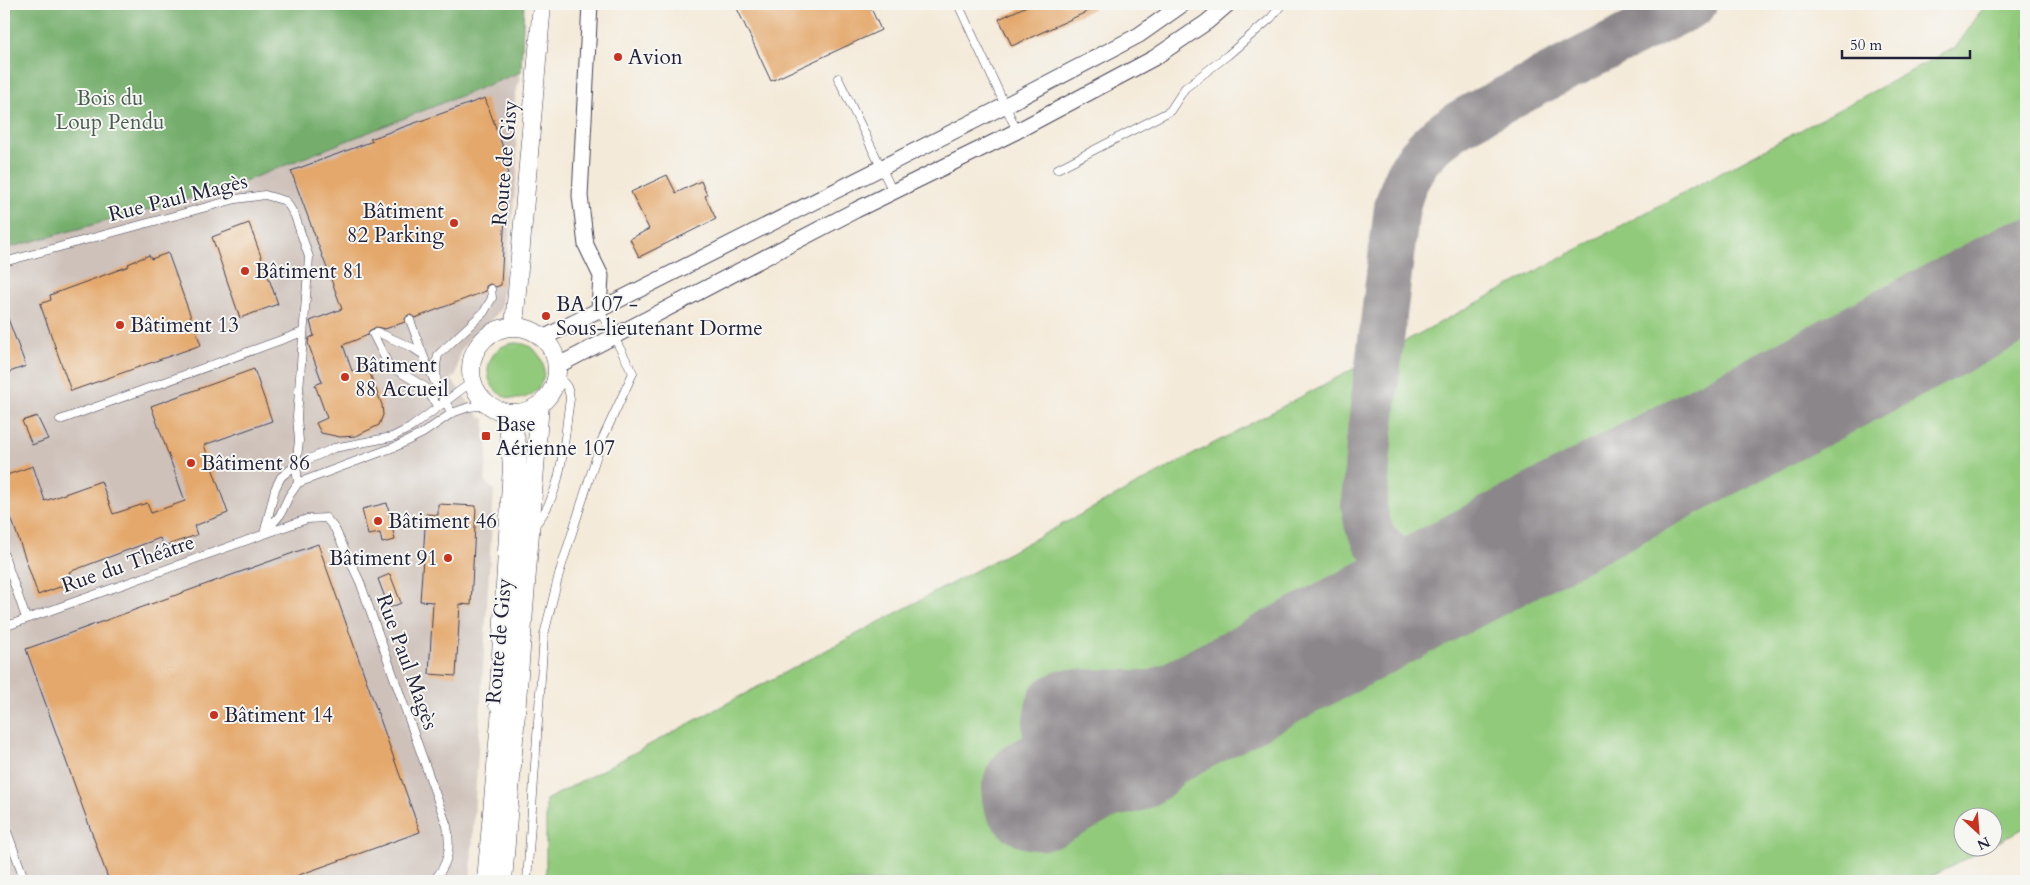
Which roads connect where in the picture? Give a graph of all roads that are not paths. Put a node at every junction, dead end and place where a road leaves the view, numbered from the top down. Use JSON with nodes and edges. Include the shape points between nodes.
{"nodes":[{"id":1,"x":542,"y":4,"type":"edge"},
{"id":2,"x":590,"y":4,"type":"edge"},
{"id":3,"x":595,"y":4,"type":"edge"},
{"id":4,"x":958,"y":4,"type":"edge"},
{"id":5,"x":1183,"y":4,"type":"edge"},
{"id":6,"x":1228,"y":4,"type":"edge"},
{"id":7,"x":1282,"y":4,"type":"edge"},
{"id":8,"x":590,"y":19,"type":"junction"},
{"id":9,"x":838,"y":78,"type":"dead end"},
{"id":10,"x":1004,"y":106,"type":"junction"},
{"id":11,"x":1017,"y":131,"type":"junction"},
{"id":12,"x":880,"y":167,"type":"junction"},
{"id":13,"x":1056,"y":170,"type":"dead end"},
{"id":14,"x":893,"y":192,"type":"junction"},
{"id":15,"x":4,"y":262,"type":"edge"},
{"id":16,"x":491,"y":289,"type":"dead end"},
{"id":17,"x":599,"y":309,"type":"junction"},
{"id":18,"x":410,"y":320,"type":"dead end"},
{"id":19,"x":514,"y":326,"type":"junction"},
{"id":20,"x":303,"y":332,"type":"junction"},
{"id":21,"x":614,"y":336,"type":"junction"},
{"id":22,"x":543,"y":338,"type":"junction"},
{"id":23,"x":422,"y":354,"type":"junction"},
{"id":24,"x":557,"y":370,"type":"junction"},
{"id":25,"x":473,"y":381,"type":"junction"},
{"id":26,"x":437,"y":389,"type":"junction"},
{"id":27,"x":445,"y":401,"type":"junction"},
{"id":28,"x":540,"y":404,"type":"junction"},
{"id":29,"x":438,"y":406,"type":"junction"},
{"id":30,"x":501,"y":410,"type":"junction"},
{"id":31,"x":452,"y":413,"type":"junction"},
{"id":32,"x":60,"y":420,"type":"dead end"},
{"id":33,"x":296,"y":465,"type":"junction"},
{"id":34,"x":298,"y":483,"type":"junction"},
{"id":35,"x":531,"y":528,"type":"junction"},
{"id":36,"x":264,"y":534,"type":"junction"},
{"id":37,"x":4,"y":555,"type":"edge"},
{"id":38,"x":26,"y":618,"type":"junction"},
{"id":39,"x":4,"y":627,"type":"edge"},
{"id":40,"x":4,"y":823,"type":"edge"},
{"id":41,"x":25,"y":881,"type":"edge"},
{"id":42,"x":433,"y":881,"type":"edge"},
{"id":43,"x":477,"y":881,"type":"edge"},
{"id":44,"x":486,"y":881,"type":"edge"},
{"id":45,"x":503,"y":881,"type":"edge"},
{"id":46,"x":527,"y":881,"type":"edge"}],
"edges":[{"from":1,"to":19,"type":"street","name":"Route de Gisy"},
{"from":2,"to":8,"type":"street"},
{"from":3,"to":8,"type":"lane"},
{"from":4,"to":10,"type":"lane"},
{"from":5,"to":10,"type":"street","via":[[1139,35]]},
{"from":6,"to":11,"type":"street","via":[[1154,58]]},
{"from":7,"to":13,"type":"lane","via":[[1271,18],[1186,88],[1170,111]]},
{"from":8,"to":17,"type":"street","via":[[580,196],[586,245],[601,276]]},
{"from":9,"to":12,"type":"lane"},
{"from":10,"to":11,"type":"lane"},
{"from":10,"to":12,"type":"street"},
{"from":11,"to":14,"type":"street"},
{"from":12,"to":14,"type":"lane"},
{"from":12,"to":17,"type":"street"},
{"from":14,"to":21,"type":"street"},
{"from":15,"to":20,"type":"lane","name":"Rue Paul Magès","via":[[236,199],[265,195],[286,201],[295,216],[309,257]]},
{"from":16,"to":26,"type":"lane","via":[[490,304],[438,355]]},
{"from":17,"to":21,"type":"lane"},
{"from":17,"to":22,"type":"street"},
{"from":18,"to":23,"type":"lane"},
{"from":19,"to":22,"type":"street"},
{"from":19,"to":25,"type":"street","via":[[502,328],[480,344],[473,357]]},
{"from":20,"to":32,"type":"lane"},
{"from":20,"to":33,"type":"lane","name":"Rue Paul Magès","via":[[296,417],[300,441]]},
{"from":21,"to":24,"type":"street"},
{"from":21,"to":46,"type":"lane","via":[[633,373],[601,442],[559,574],[544,634]]},
{"from":22,"to":24,"type":"street","via":[[550,346]]},
{"from":23,"to":26,"type":"lane"},
{"from":23,"to":29,"type":"lane","via":[[375,333],[388,364],[425,387]]},
{"from":24,"to":28,"type":"street","via":[[550,394]]},
{"from":24,"to":35,"type":"lane","via":[[570,390],[570,399],[557,482],[550,503]]},
{"from":25,"to":27,"type":"lane"},
{"from":25,"to":30,"type":"street","via":[[480,396]]},
{"from":26,"to":27,"type":"lane"},
{"from":27,"to":29,"type":"lane"},
{"from":27,"to":31,"type":"lane"},
{"from":28,"to":30,"type":"street","via":[[531,410]]},
{"from":28,"to":35,"type":"street","name":"Route de Gisy"},
{"from":29,"to":33,"type":"lane","via":[[410,428],[392,437],[334,448]]},
{"from":30,"to":31,"type":"lane","via":[[469,407]]},
{"from":30,"to":43,"type":"lane","via":[[507,466],[492,730]]},
{"from":30,"to":44,"type":"street","name":"Route de Gisy","via":[[518,449],[510,606]]},
{"from":31,"to":34,"type":"lane","via":[[397,446]]},
{"from":33,"to":34,"type":"lane","name":"Rue Paul Magès"},
{"from":33,"to":36,"type":"lane","via":[[281,477],[275,489]]},
{"from":34,"to":36,"type":"lane","via":[[280,516]]},
{"from":35,"to":45,"type":"street","name":"Route de Gisy"},
{"from":36,"to":38,"type":"lane","name":"Rue du Théâtre"},
{"from":36,"to":42,"type":"lane","name":"Rue Paul Magès","via":[[306,520],[326,518],[335,529],[360,582],[447,826],[448,858]]},
{"from":37,"to":38,"type":"lane"},
{"from":38,"to":39,"type":"lane","name":"Rue du Théâtre"},
{"from":40,"to":41,"type":"lane"}]}
